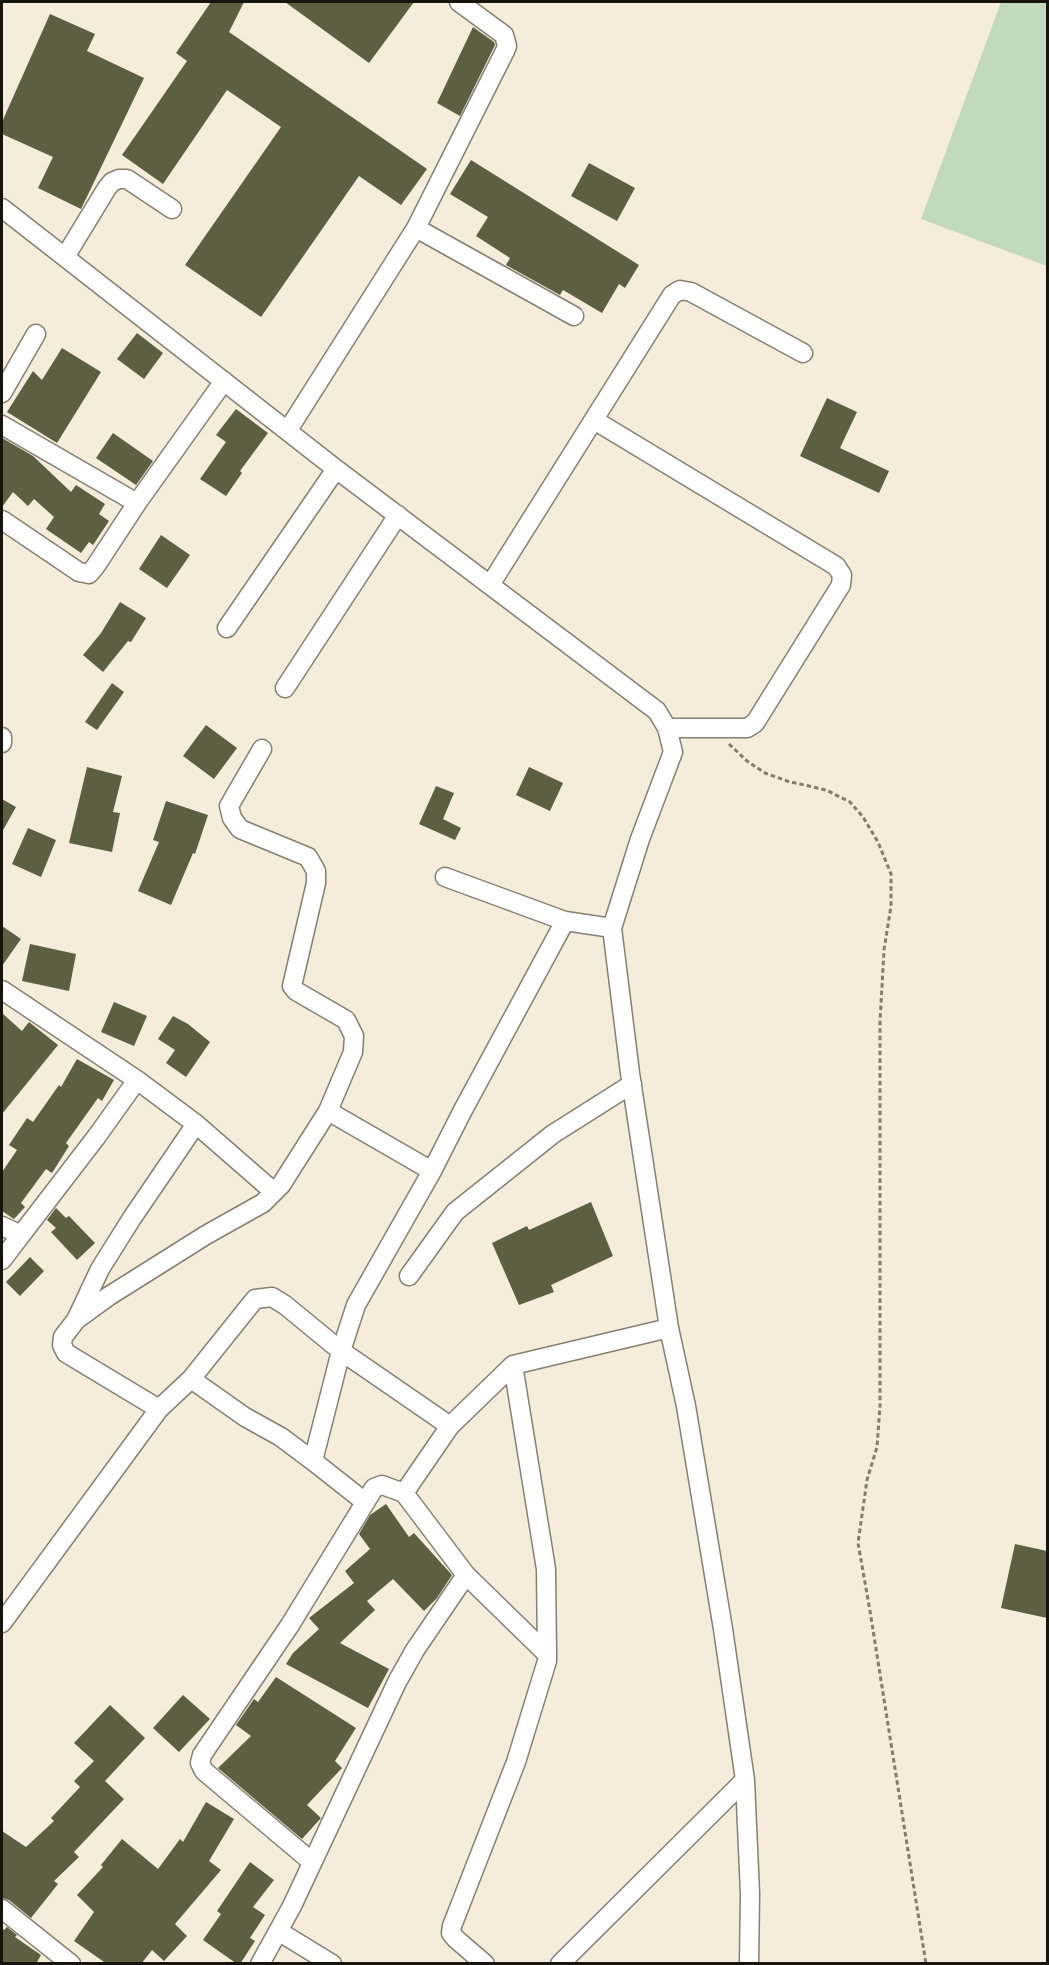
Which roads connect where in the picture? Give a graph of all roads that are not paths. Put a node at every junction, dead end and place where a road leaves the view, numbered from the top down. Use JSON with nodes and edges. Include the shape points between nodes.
{"nodes":[{"id":1,"x":459,"y":2,"type":"edge"},
{"id":2,"x":2,"y":208,"type":"edge"},
{"id":3,"x":172,"y":209,"type":"dead end"},
{"id":4,"x":416,"y":228,"type":"junction"},
{"id":5,"x":65,"y":257,"type":"junction"},
{"id":6,"x":574,"y":316,"type":"dead end"},
{"id":7,"x":36,"y":334,"type":"dead end"},
{"id":8,"x":803,"y":353,"type":"dead end"},
{"id":9,"x":224,"y":381,"type":"junction"},
{"id":10,"x":2,"y":393,"type":"edge"},
{"id":11,"x":594,"y":420,"type":"junction"},
{"id":12,"x":2,"y":425,"type":"edge"},
{"id":13,"x":288,"y":430,"type":"junction"},
{"id":14,"x":336,"y":469,"type":"junction"},
{"id":15,"x":137,"y":503,"type":"junction"},
{"id":16,"x":398,"y":515,"type":"junction"},
{"id":17,"x":2,"y":520,"type":"edge"},
{"id":18,"x":490,"y":585,"type":"junction"},
{"id":19,"x":226,"y":628,"type":"dead end"},
{"id":20,"x":285,"y":688,"type":"dead end"},
{"id":21,"x":667,"y":728,"type":"junction"},
{"id":22,"x":2,"y":737,"type":"edge"},
{"id":23,"x":2,"y":743,"type":"edge"},
{"id":24,"x":262,"y":749,"type":"dead end"},
{"id":25,"x":444,"y":877,"type":"dead end"},
{"id":26,"x":565,"y":921,"type":"junction"},
{"id":27,"x":612,"y":928,"type":"junction"},
{"id":28,"x":2,"y":990,"type":"edge"},
{"id":29,"x":137,"y":1080,"type":"junction"},
{"id":30,"x":632,"y":1084,"type":"junction"},
{"id":31,"x":328,"y":1111,"type":"junction"},
{"id":32,"x":196,"y":1124,"type":"junction"},
{"id":33,"x":432,"y":1171,"type":"junction"},
{"id":34,"x":274,"y":1192,"type":"junction"},
{"id":35,"x":2,"y":1226,"type":"edge"},
{"id":36,"x":21,"y":1235,"type":"junction"},
{"id":37,"x":2,"y":1260,"type":"edge"},
{"id":38,"x":409,"y":1276,"type":"dead end"},
{"id":39,"x":76,"y":1320,"type":"junction"},
{"id":40,"x":669,"y":1328,"type":"junction"},
{"id":41,"x":341,"y":1351,"type":"junction"},
{"id":42,"x":513,"y":1365,"type":"junction"},
{"id":43,"x":191,"y":1379,"type":"junction"},
{"id":44,"x":159,"y":1409,"type":"junction"},
{"id":45,"x":450,"y":1426,"type":"junction"},
{"id":46,"x":313,"y":1461,"type":"junction"},
{"id":47,"x":404,"y":1493,"type":"junction"},
{"id":48,"x":365,"y":1502,"type":"junction"},
{"id":49,"x":466,"y":1575,"type":"junction"},
{"id":50,"x":2,"y":1623,"type":"edge"},
{"id":51,"x":547,"y":1654,"type":"junction"},
{"id":52,"x":745,"y":1780,"type":"junction"},
{"id":53,"x":312,"y":1862,"type":"junction"},
{"id":54,"x":2,"y":1909,"type":"edge"},
{"id":55,"x":278,"y":1930,"type":"junction"},
{"id":56,"x":71,"y":1964,"type":"edge"},
{"id":57,"x":260,"y":1964,"type":"edge"},
{"id":58,"x":332,"y":1964,"type":"edge"},
{"id":59,"x":485,"y":1964,"type":"edge"},
{"id":60,"x":560,"y":1964,"type":"edge"},
{"id":61,"x":749,"y":1964,"type":"edge"}],
"edges":[{"from":1,"to":4,"type":"street","via":[[504,35],[507,46]]},
{"from":2,"to":5,"type":"street"},
{"from":3,"to":5,"type":"street","via":[[127,179],[119,178],[107,188]]},
{"from":4,"to":6,"type":"street"},
{"from":4,"to":13,"type":"street"},
{"from":5,"to":9,"type":"street"},
{"from":7,"to":10,"type":"street"},
{"from":8,"to":11,"type":"street","via":[[680,290],[672,295]]},
{"from":9,"to":13,"type":"street"},
{"from":9,"to":15,"type":"street"},
{"from":11,"to":18,"type":"street"},
{"from":11,"to":21,"type":"street","via":[[836,566],[842,575],[841,585],[755,723],[747,728]]},
{"from":12,"to":15,"type":"street"},
{"from":13,"to":14,"type":"street"},
{"from":14,"to":16,"type":"street"},
{"from":14,"to":19,"type":"street"},
{"from":15,"to":17,"type":"street","via":[[88,574],[79,572]]},
{"from":16,"to":18,"type":"street"},
{"from":16,"to":20,"type":"street"},
{"from":18,"to":21,"type":"street","via":[[657,711]]},
{"from":21,"to":27,"type":"street","via":[[673,752]]},
{"from":22,"to":23,"type":"street"},
{"from":24,"to":31,"type":"street","via":[[229,806],[240,829],[308,857],[316,870],[292,986],[346,1020],[354,1036],[353,1052]]},
{"from":25,"to":26,"type":"street"},
{"from":26,"to":27,"type":"street"},
{"from":26,"to":33,"type":"street"},
{"from":27,"to":30,"type":"street"},
{"from":28,"to":29,"type":"street"},
{"from":29,"to":32,"type":"street"},
{"from":29,"to":36,"type":"street"},
{"from":30,"to":38,"type":"street","via":[[553,1134],[464,1204]]},
{"from":30,"to":40,"type":"street"},
{"from":31,"to":33,"type":"street"},
{"from":31,"to":34,"type":"street"},
{"from":32,"to":34,"type":"street"},
{"from":32,"to":39,"type":"street","via":[[100,1269]]},
{"from":33,"to":41,"type":"street","via":[[356,1305]]},
{"from":34,"to":39,"type":"street"},
{"from":35,"to":36,"type":"street"},
{"from":36,"to":37,"type":"street"},
{"from":39,"to":44,"type":"street","via":[[63,1336],[66,1353]]},
{"from":40,"to":42,"type":"street"},
{"from":40,"to":52,"type":"street","via":[[686,1406]]},
{"from":41,"to":43,"type":"street","via":[[285,1305],[272,1298],[255,1299]]},
{"from":41,"to":45,"type":"street"},
{"from":41,"to":46,"type":"street"},
{"from":42,"to":45,"type":"street"},
{"from":42,"to":51,"type":"street","via":[[546,1569]]},
{"from":43,"to":44,"type":"street"},
{"from":43,"to":46,"type":"street"},
{"from":44,"to":50,"type":"street"},
{"from":45,"to":47,"type":"street"},
{"from":46,"to":48,"type":"street"},
{"from":47,"to":48,"type":"street","via":[[377,1485]]},
{"from":47,"to":49,"type":"street"},
{"from":48,"to":53,"type":"street","via":[[200,1763],[204,1771]]},
{"from":49,"to":51,"type":"street"},
{"from":49,"to":53,"type":"street","via":[[397,1682]]},
{"from":51,"to":59,"type":"street","via":[[516,1762],[452,1926],[456,1939]]},
{"from":52,"to":60,"type":"street"},
{"from":52,"to":61,"type":"street"},
{"from":53,"to":55,"type":"street"},
{"from":54,"to":56,"type":"street"},
{"from":55,"to":57,"type":"street"},
{"from":55,"to":58,"type":"street"}]}
